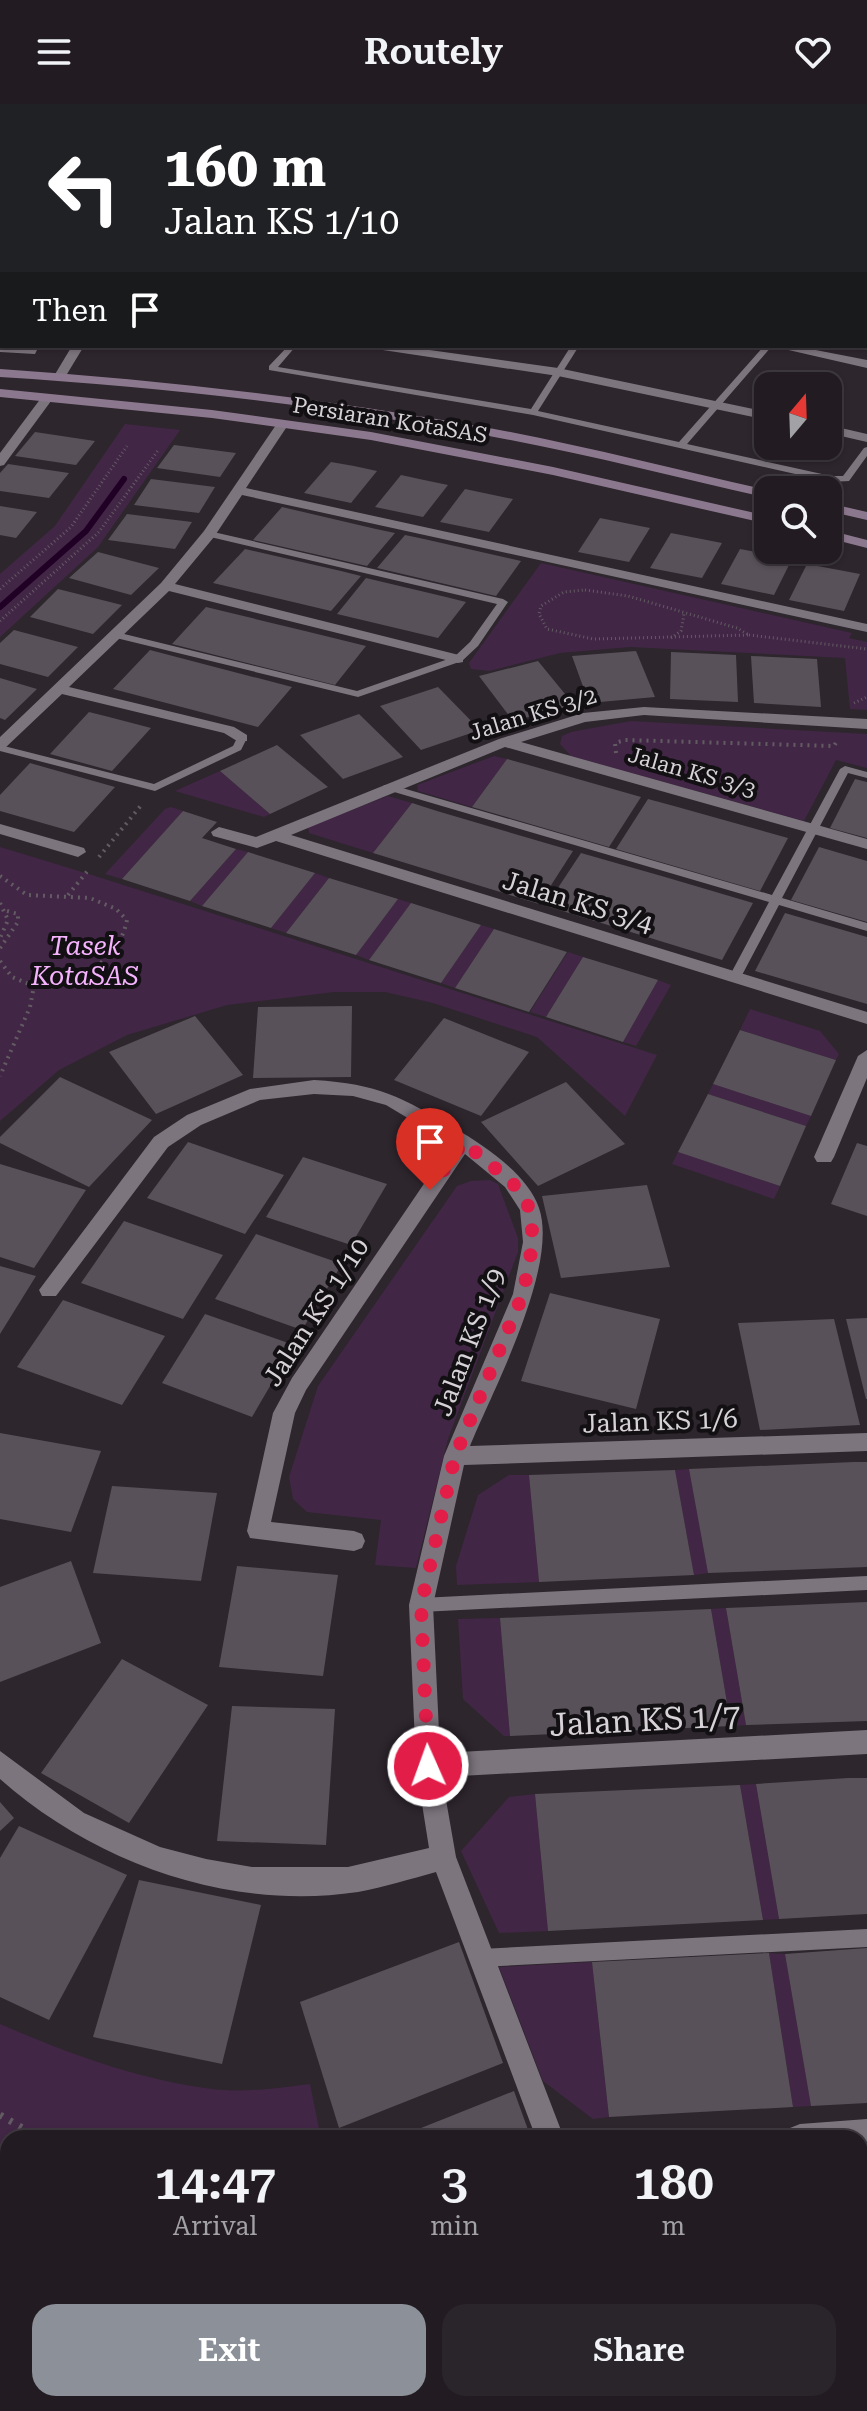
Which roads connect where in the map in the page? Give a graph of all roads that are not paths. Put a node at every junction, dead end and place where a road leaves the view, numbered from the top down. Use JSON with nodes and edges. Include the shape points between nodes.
{"nodes":[{"id":1,"x":34,"y":348,"type":"edge"},
{"id":2,"x":77,"y":348,"type":"edge"},
{"id":3,"x":290,"y":348,"type":"edge"},
{"id":4,"x":390,"y":348,"type":"edge"},
{"id":5,"x":574,"y":348,"type":"edge"},
{"id":6,"x":766,"y":348,"type":"edge"},
{"id":7,"x":787,"y":348,"type":"edge"},
{"id":8,"x":0,"y":350,"type":"edge"},
{"id":9,"x":867,"y":364,"type":"edge"},
{"id":10,"x":558,"y":372,"type":"junction"},
{"id":11,"x":0,"y":373,"type":"edge"},
{"id":12,"x":60,"y":376,"type":"junction"},
{"id":13,"x":0,"y":393,"type":"edge"},
{"id":14,"x":48,"y":397,"type":"junction"},
{"id":15,"x":717,"y":404,"type":"junction"},
{"id":16,"x":533,"y":412,"type":"junction"},
{"id":17,"x":754,"y":413,"type":"edge"},
{"id":18,"x":282,"y":425,"type":"junction"},
{"id":19,"x":842,"y":432,"type":"edge"},
{"id":20,"x":867,"y":438,"type":"edge"},
{"id":21,"x":682,"y":444,"type":"junction"},
{"id":22,"x":867,"y":450,"type":"edge"},
{"id":23,"x":2,"y":457,"type":"edge"},
{"id":24,"x":238,"y":490,"type":"junction"},
{"id":25,"x":754,"y":491,"type":"edge"},
{"id":26,"x":842,"y":510,"type":"edge"},
{"id":27,"x":867,"y":516,"type":"edge"},
{"id":28,"x":754,"y":517,"type":"edge"},
{"id":29,"x":209,"y":534,"type":"junction"},
{"id":30,"x":842,"y":538,"type":"edge"},
{"id":31,"x":867,"y":544,"type":"edge"},
{"id":32,"x":166,"y":586,"type":"junction"},
{"id":33,"x":867,"y":628,"type":"edge"},
{"id":34,"x":116,"y":635,"type":"junction"},
{"id":35,"x":458,"y":659,"type":"junction"},
{"id":36,"x":59,"y":689,"type":"junction"},
{"id":37,"x":861,"y":723,"type":"edge"},
{"id":38,"x":242,"y":738,"type":"joint"},
{"id":39,"x":504,"y":742,"type":"junction"},
{"id":40,"x":0,"y":747,"type":"edge"},
{"id":41,"x":867,"y":775,"type":"edge"},
{"id":42,"x":388,"y":787,"type":"junction"},
{"id":43,"x":0,"y":829,"type":"edge"},
{"id":44,"x":813,"y":829,"type":"junction"},
{"id":45,"x":219,"y":832,"type":"dead end"},
{"id":46,"x":274,"y":835,"type":"junction"},
{"id":47,"x":867,"y":844,"type":"edge"},
{"id":48,"x":78,"y":852,"type":"dead end"},
{"id":49,"x":776,"y":901,"type":"junction"},
{"id":50,"x":867,"y":927,"type":"edge"},
{"id":51,"x":735,"y":977,"type":"junction"},
{"id":52,"x":867,"y":1018,"type":"edge"},
{"id":53,"x":867,"y":1056,"type":"edge"},
{"id":54,"x":463,"y":1142,"type":"junction"},
{"id":55,"x":824,"y":1157,"type":"dead end"},
{"id":56,"x":49,"y":1290,"type":"dead end"},
{"id":57,"x":867,"y":1442,"type":"edge"},
{"id":58,"x":455,"y":1456,"type":"junction"},
{"id":59,"x":354,"y":1541,"type":"dead end"},
{"id":60,"x":867,"y":1583,"type":"edge"},
{"id":61,"x":421,"y":1605,"type":"junction"},
{"id":62,"x":867,"y":1742,"type":"edge"},
{"id":63,"x":0,"y":1763,"type":"edge"},
{"id":64,"x":428,"y":1766,"type":"junction"},
{"id":65,"x":443,"y":1857,"type":"junction"},
{"id":66,"x":867,"y":1938,"type":"edge"},
{"id":67,"x":481,"y":1958,"type":"junction"},
{"id":68,"x":547,"y":2130,"type":"edge"}],
"edges":[{"from":1,"to":8,"type":"lane"},
{"from":2,"to":12,"type":"street"},
{"from":3,"to":16,"type":"lane","via":[[272,368]]},
{"from":4,"to":10,"type":"street"},
{"from":5,"to":10,"type":"lane"},
{"from":6,"to":15,"type":"lane"},
{"from":7,"to":9,"type":"street"},
{"from":10,"to":15,"type":"street"},
{"from":10,"to":16,"type":"lane"},
{"from":11,"to":12,"type":"street","name":"Persiaran KotaSAS"},
{"from":12,"to":25,"type":"street","name":"Persiaran KotaSAS","via":[[309,403],[446,425]]},
{"from":13,"to":14,"type":"street","name":"Persiaran KotaSAS"},
{"from":14,"to":18,"type":"street","name":"Persiaran KotaSAS"},
{"from":14,"to":23,"type":"street"},
{"from":15,"to":17,"type":"street"},
{"from":15,"to":21,"type":"lane"},
{"from":16,"to":21,"type":"lane"},
{"from":18,"to":24,"type":"street"},
{"from":18,"to":28,"type":"street","name":"Persiaran KotaSAS","via":[[421,445]]},
{"from":19,"to":20,"type":"street"},
{"from":21,"to":22,"type":"lane","via":[[840,480]]},
{"from":24,"to":29,"type":"street"},
{"from":24,"to":33,"type":"street"},
{"from":26,"to":27,"type":"street"},
{"from":29,"to":32,"type":"street"},
{"from":29,"to":35,"type":"lane","via":[[503,602]]},
{"from":30,"to":31,"type":"street"},
{"from":32,"to":34,"type":"street"},
{"from":32,"to":35,"type":"street"},
{"from":34,"to":35,"type":"lane","via":[[358,694]]},
{"from":34,"to":36,"type":"street"},
{"from":36,"to":38,"type":"street","via":[[229,730]]},
{"from":36,"to":40,"type":"street"},
{"from":37,"to":39,"type":"street","name":"Jalan KS 3/2","via":[[624,712],[583,718]]},
{"from":38,"to":40,"type":"lane","via":[[237,748],[155,788]]},
{"from":39,"to":42,"type":"street","name":"Jalan KS 3/2"},
{"from":39,"to":44,"type":"street","name":"Jalan KS 3/3"},
{"from":41,"to":44,"type":"lane","via":[[845,769]]},
{"from":42,"to":46,"type":"street","name":"Jalan KS 3/2"},
{"from":42,"to":49,"type":"lane"},
{"from":43,"to":48,"type":"street"},
{"from":44,"to":47,"type":"street","name":"Jalan KS 3/3"},
{"from":44,"to":49,"type":"lane"},
{"from":45,"to":46,"type":"street","via":[[257,843]]},
{"from":46,"to":51,"type":"street","name":"Jalan KS 3/4"},
{"from":49,"to":50,"type":"lane"},
{"from":49,"to":51,"type":"lane"},
{"from":51,"to":52,"type":"street","name":"Jalan KS 3/4"},
{"from":53,"to":55,"type":"street"},
{"from":54,"to":56,"type":"street","name":"Jalan KS 1/9","via":[[392,1100],[353,1089],[314,1087],[257,1094],[194,1120],[161,1142]]},
{"from":54,"to":58,"type":"street","name":"Jalan KS 1/9","via":[[512,1182],[530,1209],[533,1242],[523,1294]]},
{"from":54,"to":59,"type":"street","name":"Jalan KS 1/10","via":[[284,1413],[258,1531]]},
{"from":57,"to":58,"type":"street","name":"Jalan KS 1/6"},
{"from":58,"to":61,"type":"street","name":"Jalan KS 1/9"},
{"from":60,"to":61,"type":"lane"},
{"from":61,"to":64,"type":"street","name":"Jalan KS 1/9"},
{"from":62,"to":64,"type":"street","name":"Jalan KS 1/7"},
{"from":63,"to":65,"type":"street","via":[[40,1799],[88,1831],[122,1848],[201,1870],[323,1882]]},
{"from":64,"to":65,"type":"street","name":"Jalan KS 1/9"},
{"from":65,"to":67,"type":"street","name":"Jalan KS 1/9"},
{"from":66,"to":67,"type":"lane"},
{"from":67,"to":68,"type":"street","name":"Jalan KS 1/9"}]}
